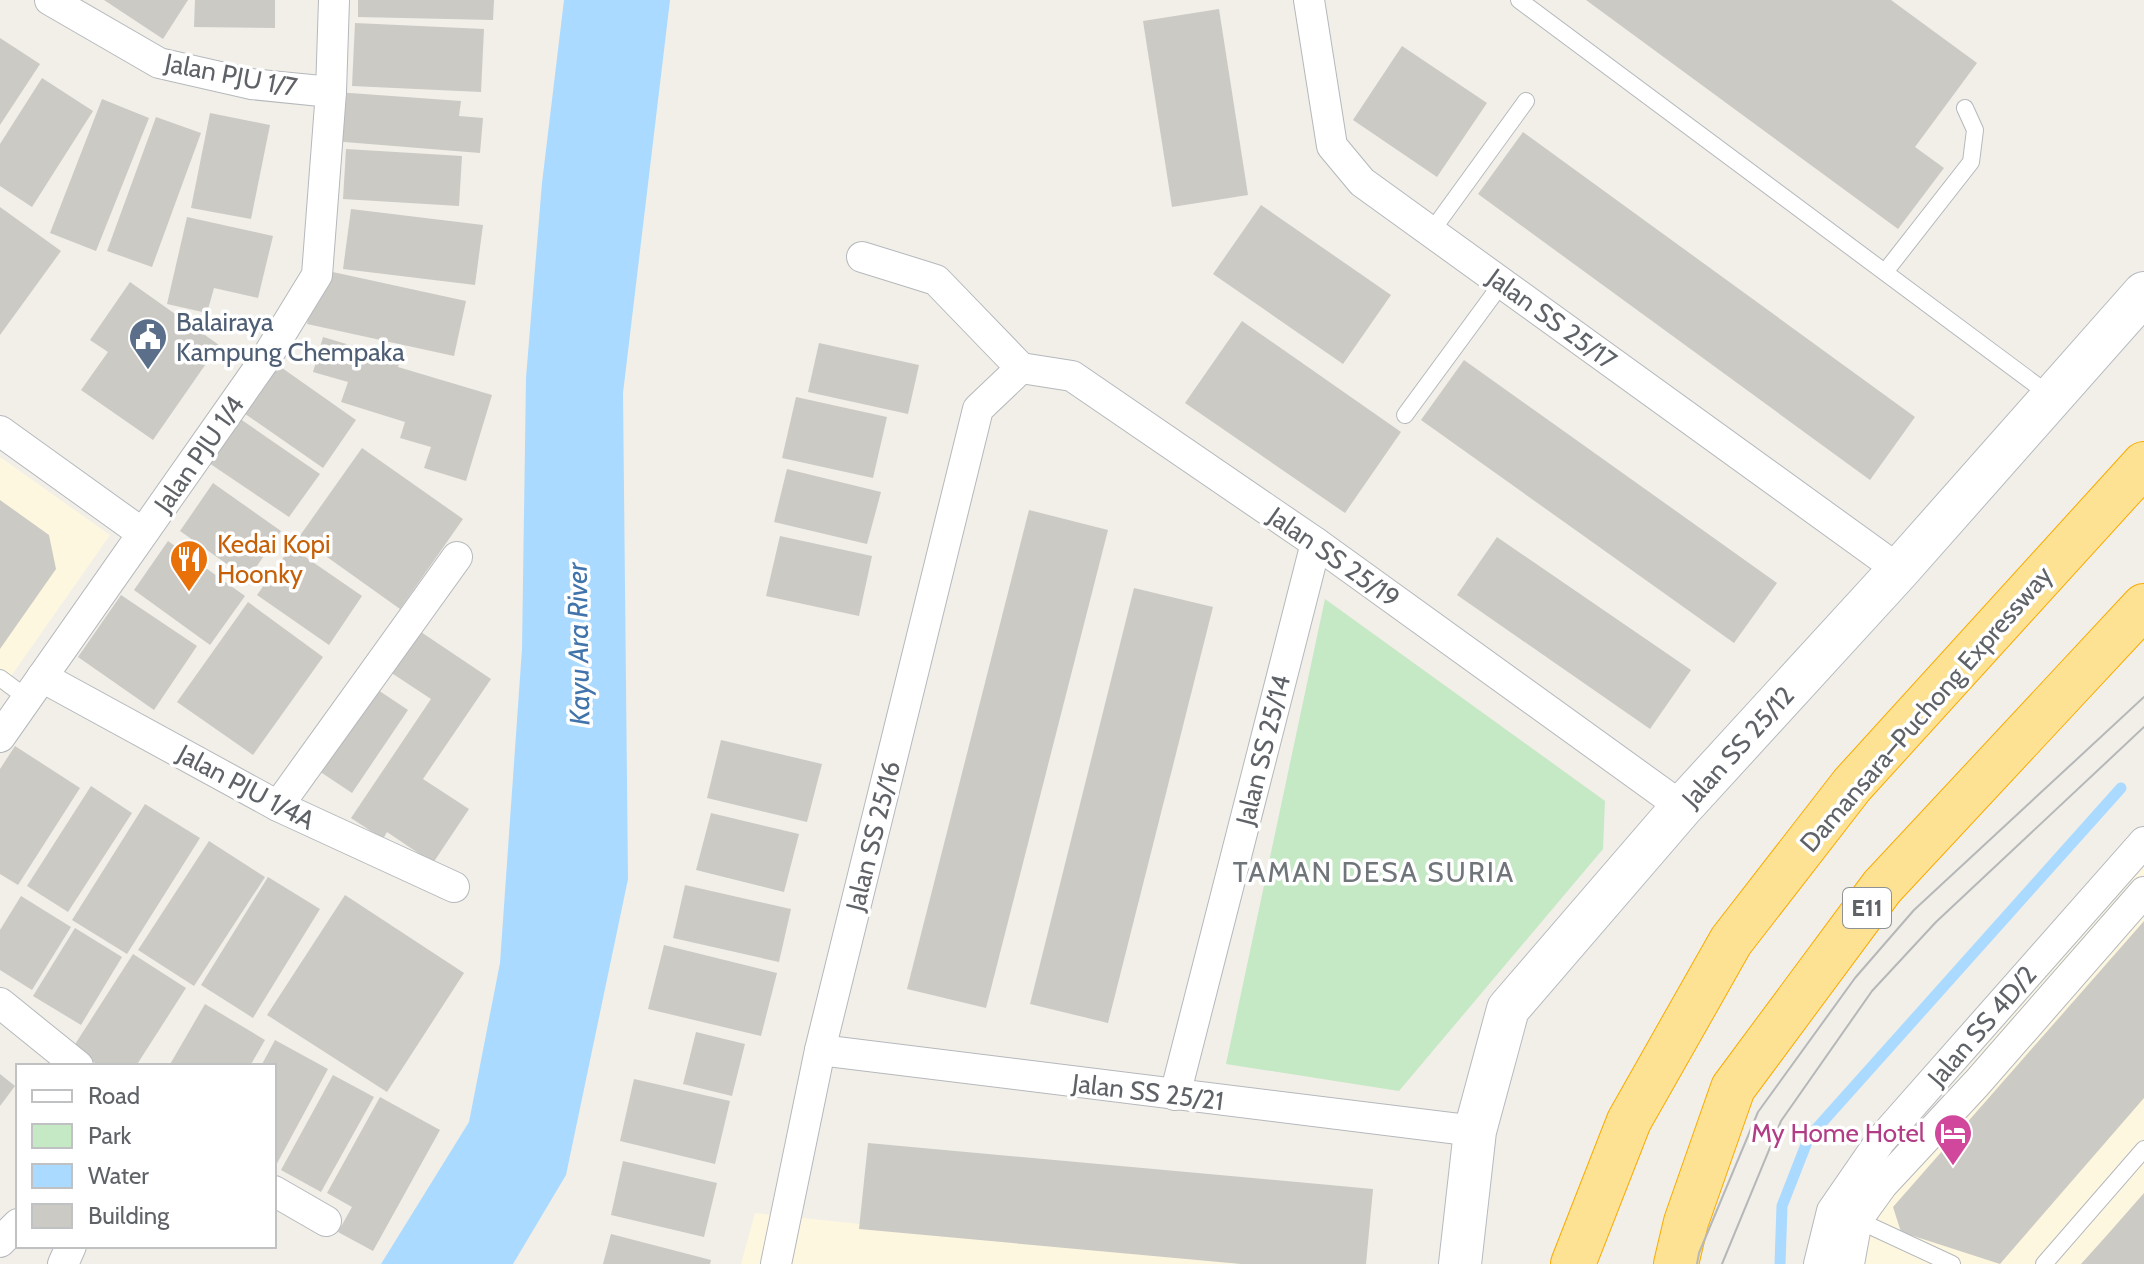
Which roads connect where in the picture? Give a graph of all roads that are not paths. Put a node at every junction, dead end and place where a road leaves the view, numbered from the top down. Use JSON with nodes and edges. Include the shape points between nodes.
{"nodes":[{"id":1,"x":50,"y":0,"type":"edge"},
{"id":2,"x":334,"y":0,"type":"edge"},
{"id":3,"x":1309,"y":0,"type":"edge"},
{"id":4,"x":1519,"y":0,"type":"edge"},
{"id":5,"x":331,"y":92,"type":"junction"},
{"id":6,"x":1526,"y":101,"type":"dead end"},
{"id":7,"x":1965,"y":108,"type":"dead end"},
{"id":8,"x":1431,"y":232,"type":"junction"},
{"id":9,"x":862,"y":257,"type":"dead end"},
{"id":10,"x":1885,"y":272,"type":"junction"},
{"id":11,"x":1502,"y":283,"type":"junction"},
{"id":12,"x":2144,"y":293,"type":"edge"},
{"id":13,"x":1021,"y":368,"type":"junction"},
{"id":14,"x":2052,"y":397,"type":"junction"},
{"id":15,"x":1405,"y":415,"type":"dead end"},
{"id":16,"x":0,"y":431,"type":"edge"},
{"id":17,"x":2144,"y":464,"type":"edge"},
{"id":18,"x":142,"y":533,"type":"junction"},
{"id":19,"x":1316,"y":543,"type":"junction"},
{"id":20,"x":457,"y":557,"type":"dead end"},
{"id":21,"x":1899,"y":570,"type":"junction"},
{"id":22,"x":2144,"y":606,"type":"edge"},
{"id":23,"x":0,"y":678,"type":"edge"},
{"id":24,"x":34,"y":687,"type":"junction"},
{"id":25,"x":0,"y":737,"type":"edge"},
{"id":26,"x":278,"y":806,"type":"junction"},
{"id":27,"x":1682,"y":807,"type":"junction"},
{"id":28,"x":2144,"y":842,"type":"edge"},
{"id":29,"x":454,"y":887,"type":"dead end"},
{"id":30,"x":2144,"y":892,"type":"edge"},
{"id":31,"x":0,"y":1003,"type":"edge"},
{"id":32,"x":820,"y":1050,"type":"junction"},
{"id":33,"x":76,"y":1064,"type":"edge"},
{"id":34,"x":1175,"y":1095,"type":"junction"},
{"id":35,"x":1475,"y":1131,"type":"junction"},
{"id":36,"x":2144,"y":1149,"type":"edge"},
{"id":37,"x":276,"y":1192,"type":"edge"},
{"id":38,"x":1845,"y":1216,"type":"junction"},
{"id":39,"x":326,"y":1221,"type":"dead end"},
{"id":40,"x":16,"y":1226,"type":"edge"},
{"id":41,"x":0,"y":1242,"type":"edge"},
{"id":42,"x":776,"y":1264,"type":"edge"},
{"id":43,"x":1460,"y":1264,"type":"edge"},
{"id":44,"x":1573,"y":1264,"type":"edge"},
{"id":45,"x":1676,"y":1264,"type":"edge"},
{"id":46,"x":1819,"y":1264,"type":"edge"},
{"id":47,"x":1849,"y":1264,"type":"edge"},
{"id":48,"x":1952,"y":1264,"type":"edge"},
{"id":49,"x":2044,"y":1264,"type":"edge"}],
"edges":[{"from":1,"to":5,"type":"street","name":"Jalan PJU 1/7","via":[[159,63],[251,84]]},
{"from":2,"to":5,"type":"street","name":"Jalan PJU 1/4"},
{"from":3,"to":8,"type":"street","name":"Jalan SS 25/17","via":[[1332,146],[1362,182]]},
{"from":4,"to":10,"type":"lane"},
{"from":5,"to":18,"type":"street","name":"Jalan PJU 1/4","via":[[317,275],[268,355]]},
{"from":6,"to":8,"type":"lane"},
{"from":7,"to":10,"type":"lane","via":[[1975,130],[1971,162]]},
{"from":8,"to":11,"type":"street","name":"Jalan SS 25/17"},
{"from":9,"to":13,"type":"street","via":[[936,280]]},
{"from":10,"to":14,"type":"lane"},
{"from":11,"to":15,"type":"lane"},
{"from":11,"to":21,"type":"street","name":"Jalan SS 25/17"},
{"from":12,"to":14,"type":"street","name":"Jalan SS 25/12"},
{"from":13,"to":19,"type":"street","name":"Jalan SS 25/19","via":[[1072,376]]},
{"from":13,"to":32,"type":"street","name":"Jalan SS 25/16","via":[[978,409]]},
{"from":14,"to":21,"type":"street","name":"Jalan SS 25/12"},
{"from":16,"to":18,"type":"street"},
{"from":17,"to":44,"type":"highway","name":"Damansara–Puchong Expressway","via":[[1852,785],[1731,941],[1629,1121]]},
{"from":18,"to":24,"type":"street","name":"Jalan PJU 1/4"},
{"from":19,"to":27,"type":"street","name":"Jalan SS 25/19"},
{"from":19,"to":34,"type":"street","name":"Jalan SS 25/14"},
{"from":20,"to":26,"type":"street"},
{"from":21,"to":27,"type":"street","name":"Jalan SS 25/12"},
{"from":22,"to":45,"type":"highway","number":"E11","via":[[1882,887],[1733,1088]]},
{"from":23,"to":24,"type":"lane"},
{"from":24,"to":25,"type":"street","name":"Jalan PJU 1/4"},
{"from":24,"to":26,"type":"street","name":"Jalan PJU 1/4A"},
{"from":26,"to":29,"type":"street","name":"Jalan PJU 1/4A"},
{"from":27,"to":35,"type":"street","name":"Jalan SS 25/12","via":[[1508,1009]]},
{"from":28,"to":38,"type":"street","name":"Jalan SS 4D/2","via":[[1881,1140]]},
{"from":30,"to":38,"type":"street","via":[[1977,1083],[1883,1184]]},
{"from":31,"to":33,"type":"street"},
{"from":32,"to":34,"type":"street","name":"Jalan SS 25/21"},
{"from":32,"to":42,"type":"street","name":"Jalan SS 25/16"},
{"from":34,"to":35,"type":"street","name":"Jalan SS 25/21"},
{"from":35,"to":43,"type":"street","name":"Jalan SS 25/12"},
{"from":36,"to":49,"type":"lane"},
{"from":37,"to":39,"type":"street"},
{"from":38,"to":46,"type":"street","name":"Jalan SS 4D/2"},
{"from":38,"to":47,"type":"street"},
{"from":38,"to":48,"type":"lane"},
{"from":40,"to":41,"type":"street"}]}
